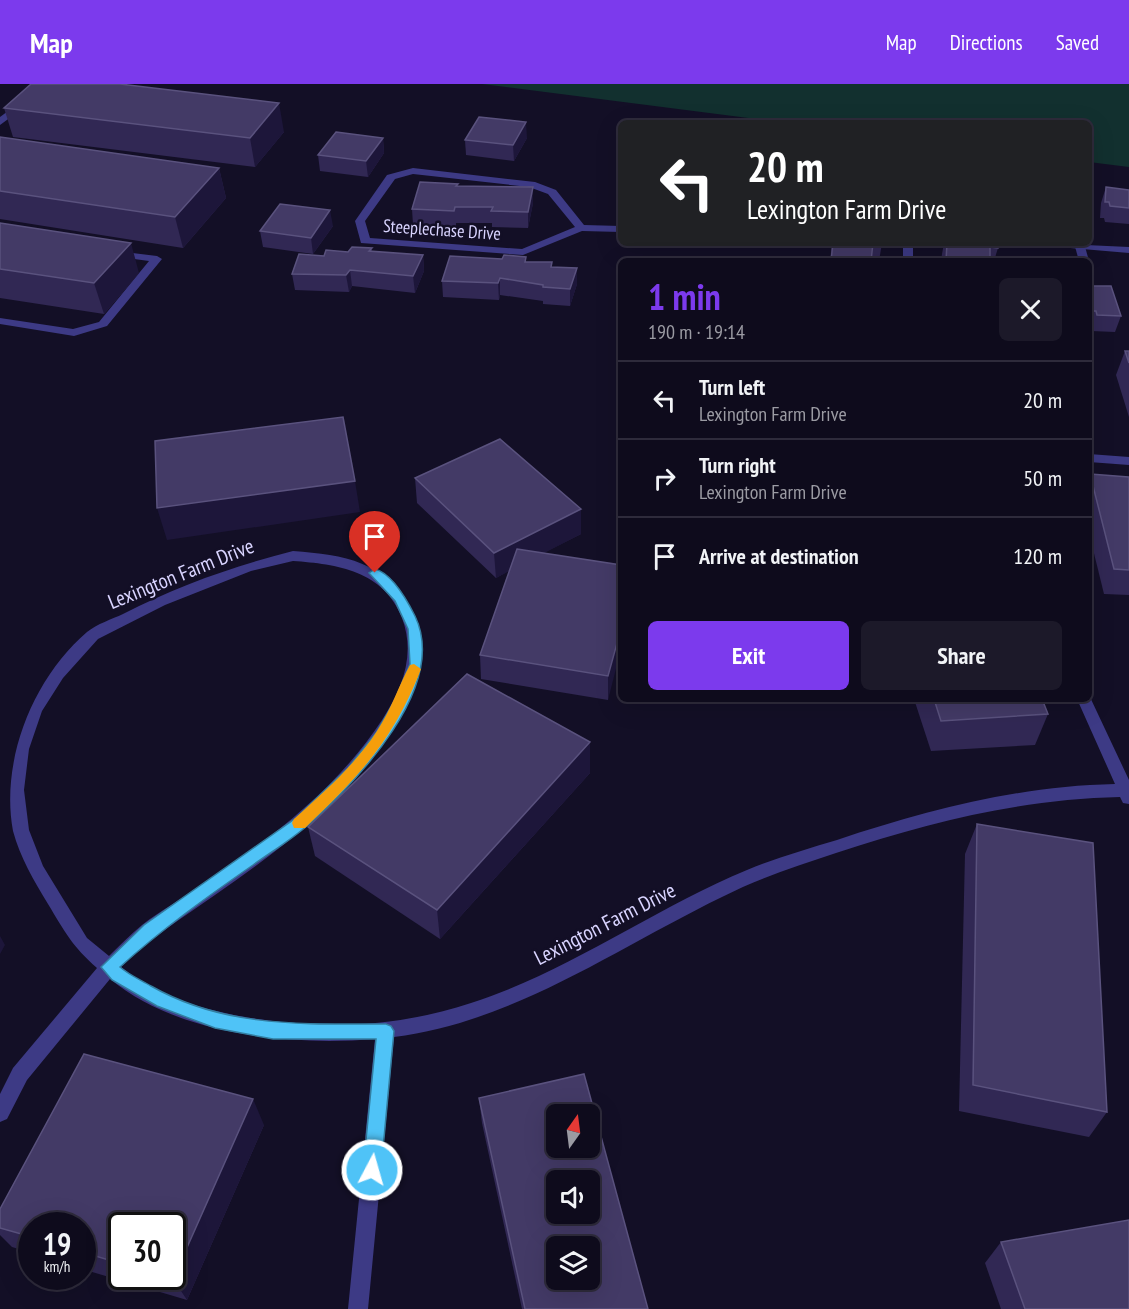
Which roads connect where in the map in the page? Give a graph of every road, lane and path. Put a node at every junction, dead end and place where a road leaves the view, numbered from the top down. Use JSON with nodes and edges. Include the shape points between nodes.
{"nodes":[{"id":1,"x":51,"y":87,"type":"edge"},
{"id":2,"x":0,"y":122,"type":"edge"},
{"id":3,"x":581,"y":228,"type":"junction"},
{"id":4,"x":618,"y":229,"type":"edge"},
{"id":5,"x":1089,"y":246,"type":"edge"},
{"id":6,"x":1129,"y":250,"type":"edge"},
{"id":7,"x":101,"y":252,"type":"edge"},
{"id":8,"x":0,"y":321,"type":"edge"},
{"id":9,"x":1092,"y":458,"type":"edge"},
{"id":10,"x":1129,"y":461,"type":"edge"},
{"id":11,"x":1086,"y":702,"type":"edge"},
{"id":12,"x":1128,"y":792,"type":"edge"},
{"id":13,"x":109,"y":967,"type":"junction"},
{"id":14,"x":386,"y":1031,"type":"junction"},
{"id":15,"x":0,"y":1113,"type":"edge"},
{"id":16,"x":358,"y":1309,"type":"edge"}],
"edges":[{"from":1,"to":2,"type":"street"},
{"from":3,"to":3,"type":"street","name":"Steeplechase Drive","via":[[523,252],[365,242],[360,221],[391,177],[412,171],[531,184],[552,192]]},
{"from":3,"to":4,"type":"street","name":"Steeplechase Drive"},
{"from":5,"to":6,"type":"street"},
{"from":7,"to":8,"type":"street","via":[[157,259],[103,324],[74,333]]},
{"from":9,"to":10,"type":"street"},
{"from":11,"to":12,"type":"street","name":"Lexington Farm Drive"},
{"from":12,"to":14,"type":"street","name":"Lexington Farm Drive","via":[[1051,794],[1000,801],[878,832],[750,876],[502,1000],[445,1020]]},
{"from":13,"to":13,"type":"street","name":"Lexington Farm Drive","via":[[81,943],[36,869],[21,830],[15,790],[21,749],[35,710],[58,674],[93,635],[160,602],[248,567],[292,556],[337,559],[375,573],[400,598],[415,629],[416,664],[402,700],[381,736],[353,772],[302,822],[149,930]]},
{"from":13,"to":14,"type":"street","name":"Lexington Farm Drive","via":[[163,1001],[215,1020],[273,1031]]},
{"from":13,"to":15,"type":"street","via":[[20,1074]]},
{"from":14,"to":16,"type":"street"}]}
